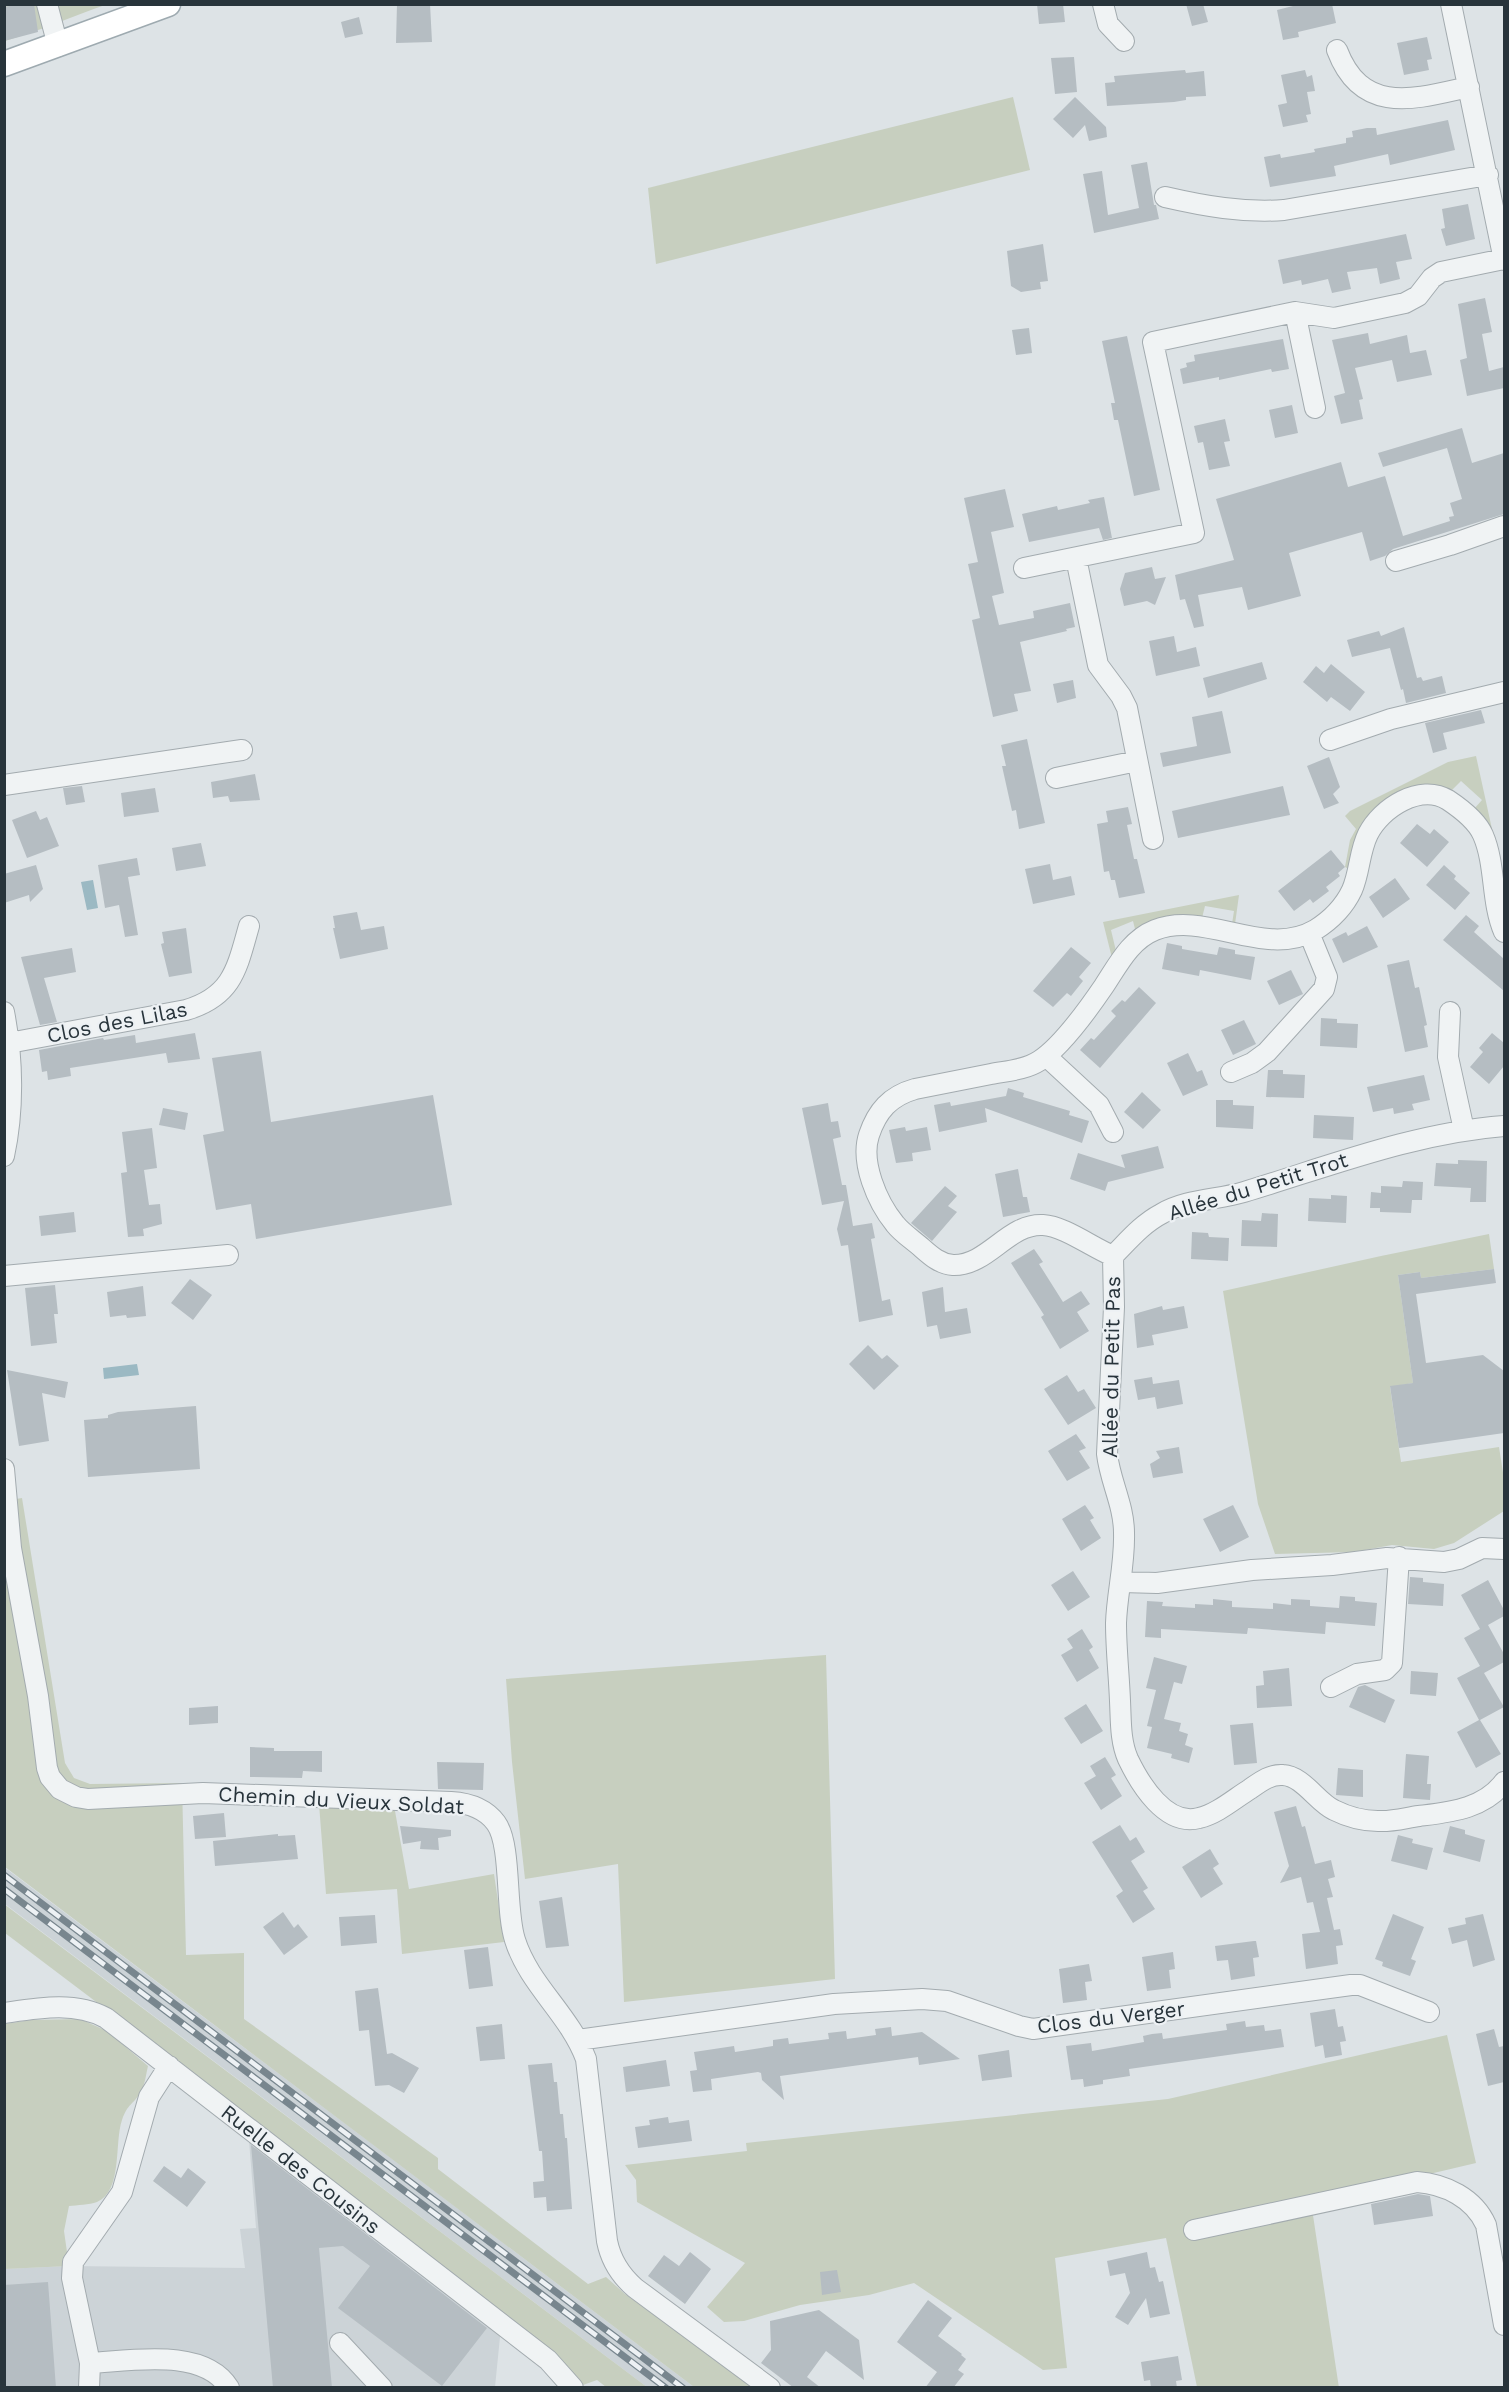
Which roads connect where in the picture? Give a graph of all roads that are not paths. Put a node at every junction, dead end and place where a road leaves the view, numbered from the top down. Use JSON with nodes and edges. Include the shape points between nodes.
{"nodes":[{"id":1,"x":47,"y":4,"type":"edge"},
{"id":2,"x":168,"y":4,"type":"edge"},
{"id":3,"x":1103,"y":4,"type":"edge"},
{"id":4,"x":1451,"y":4,"type":"edge"},
{"id":5,"x":1124,"y":41,"type":"dead end"},
{"id":6,"x":58,"y":46,"type":"junction"},
{"id":7,"x":1337,"y":50,"type":"dead end"},
{"id":8,"x":4,"y":64,"type":"edge"},
{"id":9,"x":1469,"y":87,"type":"junction"},
{"id":10,"x":1488,"y":175,"type":"junction"},
{"id":11,"x":1165,"y":197,"type":"dead end"},
{"id":12,"x":1504,"y":259,"type":"edge"},
{"id":13,"x":1295,"y":312,"type":"junction"},
{"id":14,"x":1315,"y":408,"type":"dead end"},
{"id":15,"x":1504,"y":525,"type":"edge"},
{"id":16,"x":1076,"y":558,"type":"junction"},
{"id":17,"x":1396,"y":561,"type":"dead end"},
{"id":18,"x":1024,"y":568,"type":"dead end"},
{"id":19,"x":1504,"y":692,"type":"edge"},
{"id":20,"x":1330,"y":740,"type":"dead end"},
{"id":21,"x":242,"y":750,"type":"dead end"},
{"id":22,"x":1137,"y":761,"type":"junction"},
{"id":23,"x":1056,"y":778,"type":"dead end"},
{"id":24,"x":4,"y":785,"type":"edge"},
{"id":25,"x":1153,"y":838,"type":"dead end"},
{"id":26,"x":249,"y":926,"type":"dead end"},
{"id":27,"x":1504,"y":932,"type":"edge"},
{"id":28,"x":1309,"y":933,"type":"junction"},
{"id":29,"x":4,"y":1012,"type":"edge"},
{"id":30,"x":1450,"y":1012,"type":"dead end"},
{"id":31,"x":9,"y":1043,"type":"junction"},
{"id":32,"x":1046,"y":1056,"type":"junction"},
{"id":33,"x":1231,"y":1072,"type":"dead end"},
{"id":34,"x":10,"y":1104,"type":"junction"},
{"id":35,"x":4,"y":1123,"type":"edge"},
{"id":36,"x":1504,"y":1126,"type":"edge"},
{"id":37,"x":1464,"y":1130,"type":"junction"},
{"id":38,"x":1113,"y":1132,"type":"dead end"},
{"id":39,"x":4,"y":1156,"type":"edge"},
{"id":40,"x":228,"y":1255,"type":"dead end"},
{"id":41,"x":1113,"y":1256,"type":"junction"},
{"id":42,"x":4,"y":1276,"type":"edge"},
{"id":43,"x":4,"y":1469,"type":"edge"},
{"id":44,"x":1504,"y":1549,"type":"edge"},
{"id":45,"x":1399,"y":1557,"type":"junction"},
{"id":46,"x":1122,"y":1582,"type":"junction"},
{"id":47,"x":1331,"y":1687,"type":"dead end"},
{"id":48,"x":1504,"y":1782,"type":"edge"},
{"id":49,"x":1429,"y":2012,"type":"dead end"},
{"id":50,"x":4,"y":2013,"type":"edge"},
{"id":51,"x":578,"y":2040,"type":"junction"},
{"id":52,"x":169,"y":2066,"type":"junction"},
{"id":53,"x":1194,"y":2230,"type":"dead end"},
{"id":54,"x":1504,"y":2325,"type":"edge"},
{"id":55,"x":340,"y":2343,"type":"dead end"},
{"id":56,"x":90,"y":2363,"type":"junction"},
{"id":57,"x":89,"y":2388,"type":"edge"},
{"id":58,"x":229,"y":2388,"type":"edge"},
{"id":59,"x":382,"y":2388,"type":"edge"},
{"id":60,"x":573,"y":2388,"type":"edge"},
{"id":61,"x":770,"y":2388,"type":"edge"}],
"edges":[{"from":1,"to":6,"type":"street"},
{"from":2,"to":6,"type":"main road"},
{"from":3,"to":5,"type":"street","via":[[1108,24]]},
{"from":4,"to":9,"type":"street"},
{"from":6,"to":8,"type":"main road"},
{"from":7,"to":9,"type":"street","via":[[1351,76],[1380,96],[1408,99]]},
{"from":9,"to":10,"type":"street"},
{"from":10,"to":11,"type":"street","via":[[1259,212],[1205,207]]},
{"from":10,"to":12,"type":"street"},
{"from":12,"to":13,"type":"street","via":[[1441,272],[1418,296],[1405,303],[1334,318]]},
{"from":13,"to":14,"type":"street"},
{"from":13,"to":16,"type":"street","via":[[1153,342],[1194,533]]},
{"from":15,"to":17,"type":"street"},
{"from":16,"to":18,"type":"street"},
{"from":16,"to":22,"type":"street","via":[[1098,664],[1125,702]]},
{"from":19,"to":20,"type":"street","via":[[1391,719]]},
{"from":21,"to":24,"type":"street"},
{"from":22,"to":23,"type":"street"},
{"from":22,"to":25,"type":"street"},
{"from":26,"to":31,"type":"street","name":"Clos des Lilas","via":[[230,981],[206,1003]]},
{"from":27,"to":28,"type":"street","via":[[1483,835],[1451,803],[1431,795],[1407,799],[1377,821],[1368,835],[1348,898],[1330,919]]},
{"from":28,"to":32,"type":"street","via":[[1278,938],[1178,924],[1152,931],[1125,953],[1088,1008]]},
{"from":28,"to":33,"type":"street","via":[[1327,977],[1324,989],[1268,1052]]},
{"from":29,"to":31,"type":"street"},
{"from":30,"to":37,"type":"street","via":[[1448,1057]]},
{"from":31,"to":34,"type":"street"},
{"from":32,"to":38,"type":"street","via":[[1099,1105]]},
{"from":32,"to":41,"type":"street","via":[[1030,1066],[915,1089],[891,1099],[880,1111],[868,1138],[870,1175],[895,1224],[934,1258],[948,1265],[965,1264],[1025,1228],[1042,1225]]},
{"from":34,"to":35,"type":"street"},
{"from":34,"to":39,"type":"street"},
{"from":36,"to":37,"type":"street","name":"Allée du Petit Trot"},
{"from":37,"to":41,"type":"street","name":"Allée du Petit Trot","via":[[1399,1144],[1241,1192],[1181,1205],[1145,1224]]},
{"from":40,"to":42,"type":"street"},
{"from":41,"to":46,"type":"street","name":"Allée du Petit Pas","via":[[1107,1454],[1124,1520]]},
{"from":43,"to":51,"type":"street","name":"Chemin du Vieux Soldat","via":[[10,1548],[38,1696],[47,1768],[54,1784],[68,1794],[88,1799],[219,1793],[451,1802],[475,1807],[491,1817],[502,1837],[517,1947]]},
{"from":44,"to":45,"type":"street","via":[[1482,1548],[1443,1562]]},
{"from":45,"to":46,"type":"street","via":[[1268,1568],[1157,1583]]},
{"from":45,"to":47,"type":"street","via":[[1392,1663],[1385,1670],[1357,1674]]},
{"from":46,"to":48,"type":"street","name":"Allée du Petit Pas","via":[[1116,1624],[1123,1744],[1129,1761],[1156,1802],[1173,1815],[1189,1820],[1206,1816],[1266,1778],[1283,1775],[1296,1779],[1334,1810],[1379,1821],[1466,1808],[1492,1795]]},
{"from":49,"to":51,"type":"street","name":"Clos du Verger","via":[[1351,1985],[1034,2029],[947,2001],[922,1999],[834,2004]]},
{"from":50,"to":52,"type":"street","name":"Ruelle des Cousins","via":[[73,2007],[98,2013]]},
{"from":51,"to":61,"type":"street","name":"Chemin du Vieux Soldat","via":[[587,2065],[607,2241],[616,2267],[635,2288]]},
{"from":52,"to":56,"type":"street","via":[[149,2097],[122,2192],[73,2262],[72,2278]]},
{"from":52,"to":60,"type":"street","name":"Ruelle des Cousins","via":[[548,2360]]},
{"from":53,"to":54,"type":"street","via":[[1417,2182],[1432,2183],[1466,2200],[1482,2217]]},
{"from":55,"to":59,"type":"street"},
{"from":56,"to":57,"type":"street"},
{"from":56,"to":58,"type":"street","via":[[178,2359],[205,2368],[224,2379]]}]}
